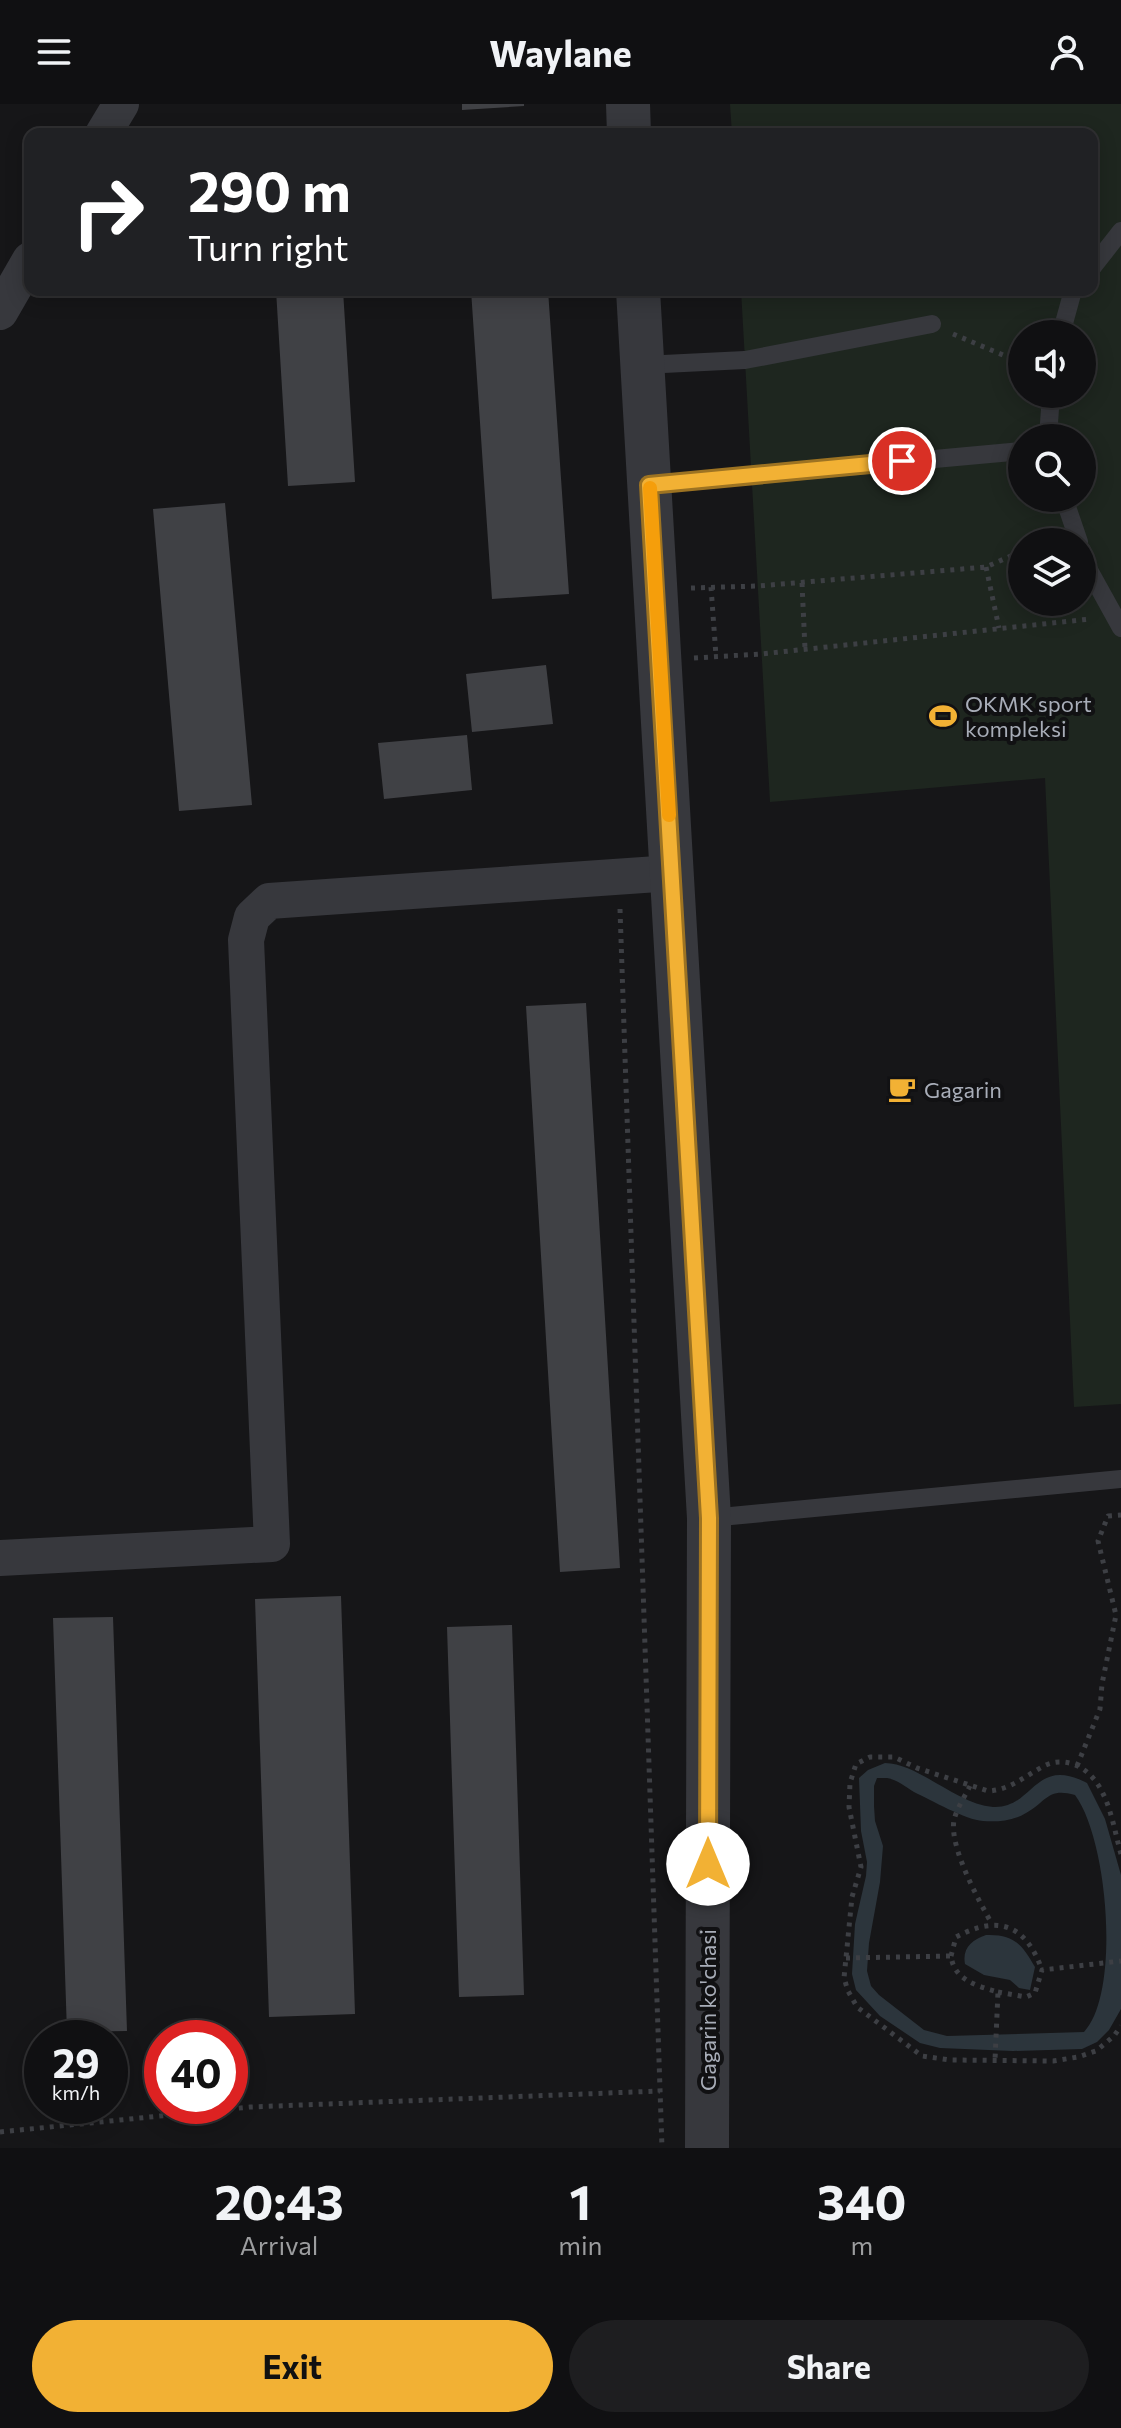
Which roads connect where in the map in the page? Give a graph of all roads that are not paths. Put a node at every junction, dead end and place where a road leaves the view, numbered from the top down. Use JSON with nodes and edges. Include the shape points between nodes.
{"nodes":[{"id":1,"x":121,"y":104,"type":"edge"},
{"id":2,"x":628,"y":104,"type":"edge"},
{"id":3,"x":107,"y":128,"type":"edge"},
{"id":4,"x":629,"y":128,"type":"edge"},
{"id":5,"x":1121,"y":231,"type":"edge"},
{"id":6,"x":1098,"y":260,"type":"edge"},
{"id":7,"x":24,"y":270,"type":"edge"},
{"id":8,"x":638,"y":296,"type":"edge"},
{"id":9,"x":1071,"y":296,"type":"edge"},
{"id":10,"x":0,"y":312,"type":"edge"},
{"id":11,"x":1065,"y":320,"type":"edge"},
{"id":12,"x":932,"y":324,"type":"road end"},
{"id":13,"x":643,"y":365,"type":"junction"},
{"id":14,"x":1008,"y":452,"type":"edge"},
{"id":15,"x":649,"y":485,"type":"junction"},
{"id":16,"x":1096,"y":583,"type":"edge"},
{"id":17,"x":1118,"y":622,"type":"edge"},
{"id":18,"x":672,"y":873,"type":"junction"},
{"id":19,"x":1121,"y":1479,"type":"edge"},
{"id":20,"x":709,"y":1518,"type":"junction"},
{"id":21,"x":0,"y":1558,"type":"edge"},
{"id":22,"x":707,"y":2148,"type":"edge"}],
"edges":[{"from":1,"to":3,"type":"street"},
{"from":2,"to":4,"type":"street"},
{"from":5,"to":6,"type":"lane"},
{"from":7,"to":10,"type":"street"},
{"from":8,"to":13,"type":"street","name":"Gagarin ko'chasi"},
{"from":9,"to":11,"type":"lane"},
{"from":12,"to":13,"type":"lane","via":[[745,360]]},
{"from":13,"to":15,"type":"street","name":"Gagarin ko'chasi"},
{"from":14,"to":15,"type":"lane"},
{"from":15,"to":18,"type":"street","name":"Gagarin ko'chasi"},
{"from":16,"to":17,"type":"lane"},
{"from":18,"to":20,"type":"street","name":"Gagarin ko'chasi"},
{"from":18,"to":21,"type":"street","via":[[269,901],[252,917],[246,940],[272,1544]]},
{"from":19,"to":20,"type":"lane"},
{"from":20,"to":22,"type":"street","name":"Gagarin ko'chasi"}]}
